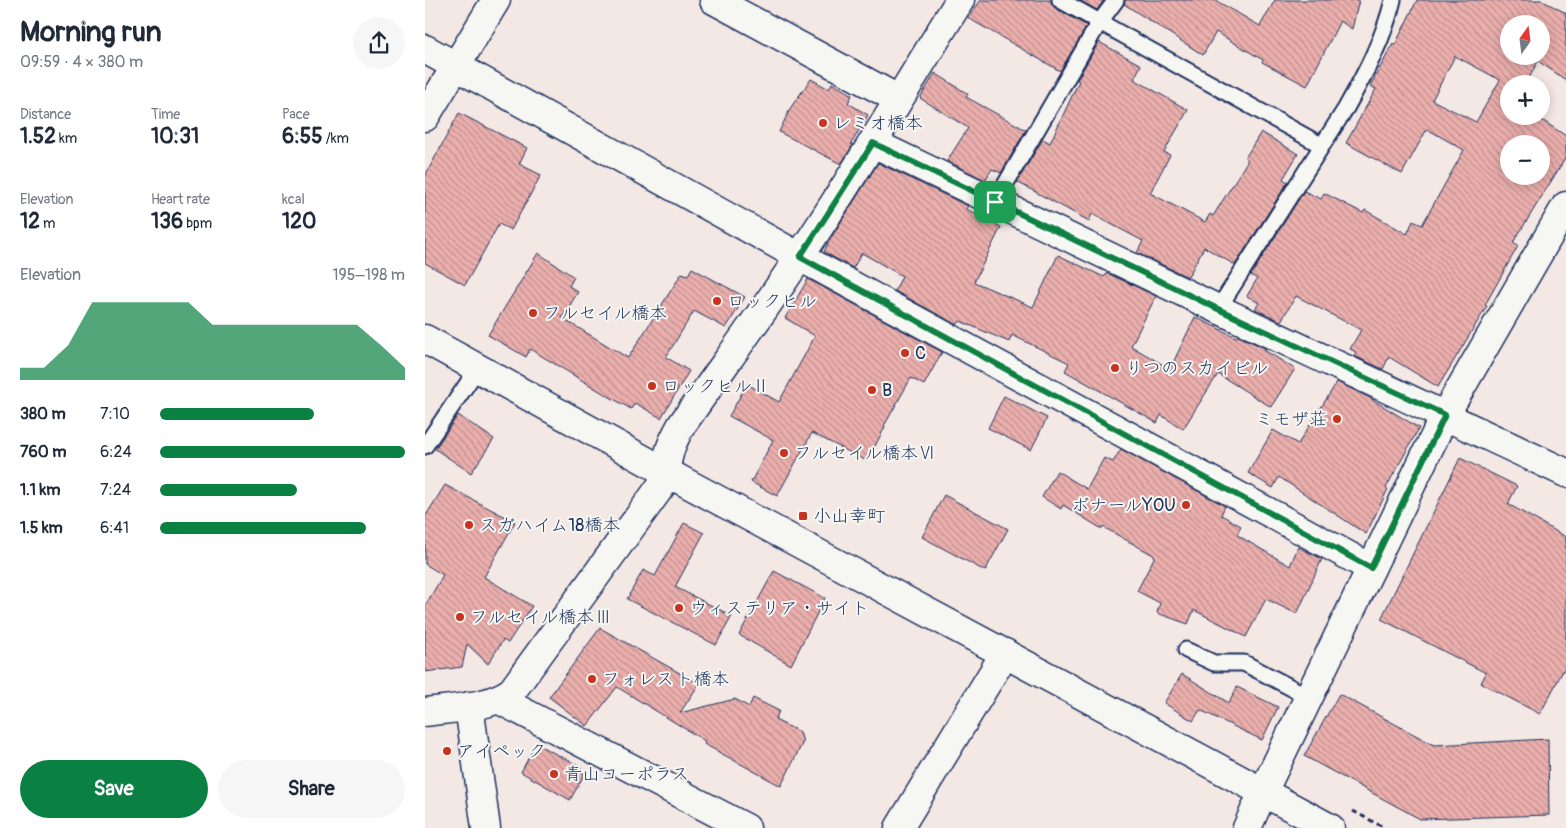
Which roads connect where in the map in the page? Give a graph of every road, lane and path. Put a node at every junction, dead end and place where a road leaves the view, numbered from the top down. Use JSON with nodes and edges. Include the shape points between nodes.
{"nodes":[{"id":1,"x":495,"y":0,"type":"edge"},
{"id":2,"x":714,"y":0,"type":"edge"},
{"id":3,"x":960,"y":0,"type":"edge"},
{"id":4,"x":1060,"y":0,"type":"edge"},
{"id":5,"x":1116,"y":0,"type":"edge"},
{"id":6,"x":1393,"y":0,"type":"edge"},
{"id":7,"x":1099,"y":23,"type":"junction"},
{"id":8,"x":425,"y":49,"type":"edge"},
{"id":9,"x":457,"y":66,"type":"junction"},
{"id":10,"x":898,"y":100,"type":"junction"},
{"id":11,"x":425,"y":117,"type":"edge"},
{"id":12,"x":873,"y":143,"type":"junction"},
{"id":13,"x":1321,"y":145,"type":"junction"},
{"id":14,"x":995,"y":202,"type":"junction"},
{"id":15,"x":1566,"y":206,"type":"edge"},
{"id":16,"x":1559,"y":235,"type":"edge"},
{"id":17,"x":800,"y":257,"type":"junction"},
{"id":18,"x":1218,"y":309,"type":"junction"},
{"id":19,"x":425,"y":339,"type":"edge"},
{"id":20,"x":478,"y":368,"type":"junction"},
{"id":21,"x":1445,"y":415,"type":"junction"},
{"id":22,"x":425,"y":446,"type":"edge"},
{"id":23,"x":666,"y":472,"type":"junction"},
{"id":24,"x":1566,"y":473,"type":"edge"},
{"id":25,"x":1371,"y":568,"type":"junction"},
{"id":26,"x":1186,"y":650,"type":"dead end"},
{"id":27,"x":1005,"y":653,"type":"junction"},
{"id":28,"x":1309,"y":697,"type":"junction"},
{"id":29,"x":497,"y":699,"type":"junction"},
{"id":30,"x":469,"y":706,"type":"junction"},
{"id":31,"x":425,"y":712,"type":"edge"},
{"id":32,"x":1263,"y":792,"type":"junction"},
{"id":33,"x":486,"y":828,"type":"edge"},
{"id":34,"x":746,"y":828,"type":"edge"},
{"id":35,"x":899,"y":828,"type":"edge"},
{"id":36,"x":1247,"y":828,"type":"edge"},
{"id":37,"x":1330,"y":828,"type":"edge"}],
"edges":[{"from":1,"to":9,"type":"street"},
{"from":2,"to":10,"type":"street"},
{"from":3,"to":10,"type":"street"},
{"from":4,"to":7,"type":"lane"},
{"from":5,"to":7,"type":"lane"},
{"from":6,"to":13,"type":"lane","via":[[1360,84]]},
{"from":7,"to":13,"type":"lane"},
{"from":7,"to":14,"type":"lane"},
{"from":8,"to":9,"type":"street"},
{"from":9,"to":11,"type":"street"},
{"from":9,"to":17,"type":"street"},
{"from":10,"to":12,"type":"street"},
{"from":12,"to":14,"type":"street"},
{"from":12,"to":17,"type":"street"},
{"from":13,"to":18,"type":"lane"},
{"from":14,"to":18,"type":"street"},
{"from":15,"to":16,"type":"street"},
{"from":16,"to":21,"type":"street"},
{"from":17,"to":23,"type":"street","via":[[681,426],[671,443]]},
{"from":17,"to":25,"type":"street"},
{"from":18,"to":21,"type":"street"},
{"from":19,"to":20,"type":"street"},
{"from":20,"to":22,"type":"lane"},
{"from":20,"to":23,"type":"street"},
{"from":21,"to":24,"type":"street"},
{"from":21,"to":25,"type":"street"},
{"from":23,"to":27,"type":"street"},
{"from":23,"to":29,"type":"street","via":[[661,486],[512,690]]},
{"from":25,"to":28,"type":"street"},
{"from":26,"to":28,"type":"lane","via":[[1214,663],[1244,663]]},
{"from":27,"to":32,"type":"street"},
{"from":27,"to":35,"type":"street"},
{"from":28,"to":32,"type":"street"},
{"from":29,"to":30,"type":"street"},
{"from":29,"to":34,"type":"street"},
{"from":30,"to":31,"type":"street"},
{"from":30,"to":33,"type":"street"},
{"from":32,"to":36,"type":"street"},
{"from":32,"to":37,"type":"street"}]}
